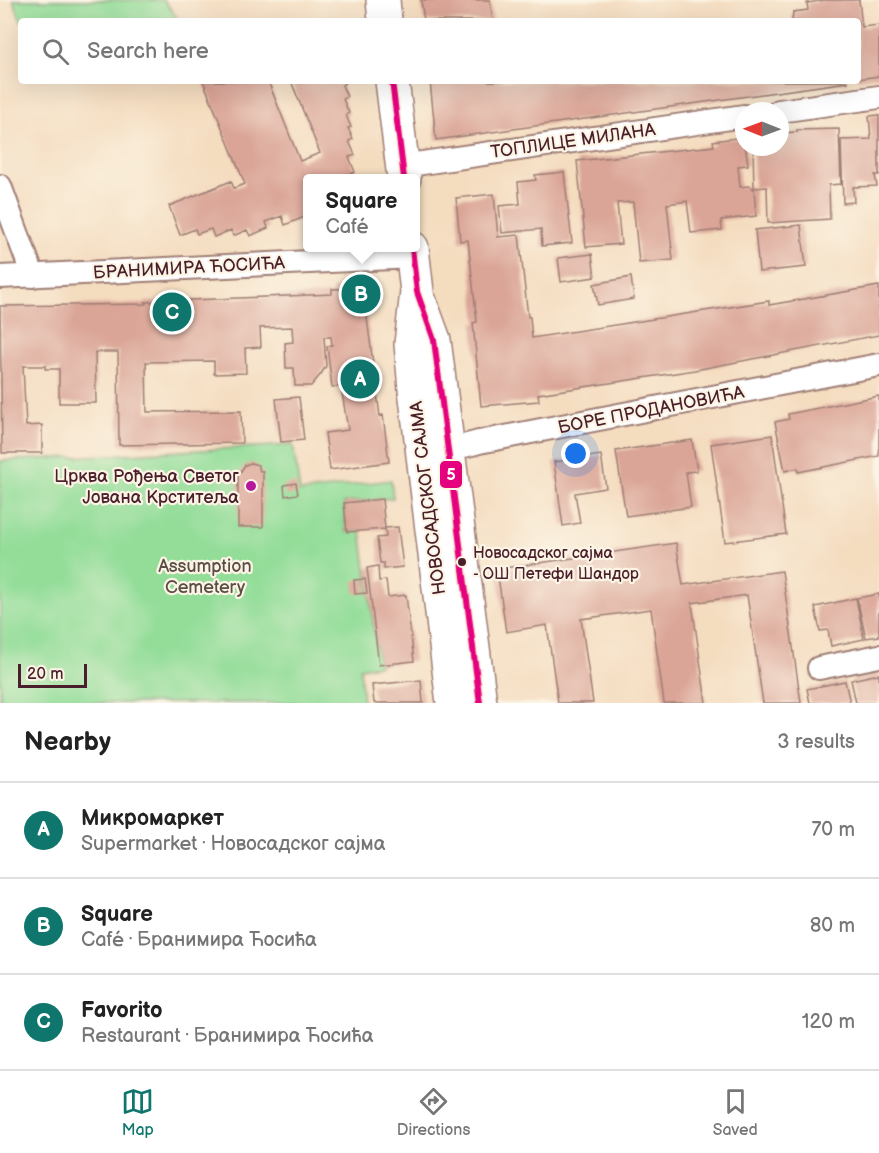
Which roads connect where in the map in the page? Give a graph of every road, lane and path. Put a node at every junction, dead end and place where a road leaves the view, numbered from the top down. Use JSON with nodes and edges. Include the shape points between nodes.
{"nodes":[{"id":1,"x":383,"y":0,"type":"edge"},
{"id":2,"x":385,"y":18,"type":"edge"},
{"id":3,"x":392,"y":84,"type":"edge"},
{"id":4,"x":879,"y":96,"type":"edge"},
{"id":5,"x":789,"y":110,"type":"edge"},
{"id":6,"x":735,"y":117,"type":"edge"},
{"id":7,"x":403,"y":172,"type":"edge"},
{"id":8,"x":0,"y":186,"type":"edge"},
{"id":9,"x":413,"y":252,"type":"edge"},
{"id":10,"x":33,"y":276,"type":"junction"},
{"id":11,"x":0,"y":277,"type":"edge"},
{"id":12,"x":879,"y":365,"type":"edge"},
{"id":13,"x":436,"y":456,"type":"junction"},
{"id":14,"x":879,"y":656,"type":"edge"},
{"id":15,"x":819,"y":668,"type":"dead end"},
{"id":16,"x":453,"y":703,"type":"edge"},
{"id":17,"x":480,"y":703,"type":"edge"}],
"edges":[{"from":1,"to":2,"type":"street"},
{"from":3,"to":7,"type":"street"},
{"from":4,"to":5,"type":"street"},
{"from":6,"to":7,"type":"street","name":"ТОПЛИЦЕ МИЛАНА"},
{"from":8,"to":10,"type":"street"},
{"from":9,"to":10,"type":"street","name":"БРАНИМИРА ЋОСИЋА"},
{"from":9,"to":13,"type":"street","name":"НОВОСАДСКОГ САЈМА","via":[[417,292],[411,344]]},
{"from":10,"to":11,"type":"street","name":"БРАНИМИРА ЋОСИЋА"},
{"from":12,"to":13,"type":"street","name":"БОРЕ ПРОДАНОВИЋА","via":[[479,442]]},
{"from":13,"to":16,"type":"street","name":"НОВОСАДСКОГ САЈМА"},
{"from":13,"to":17,"type":"street","name":"НОВОСАДСКОГ САЈМА"},
{"from":14,"to":15,"type":"street"}]}
